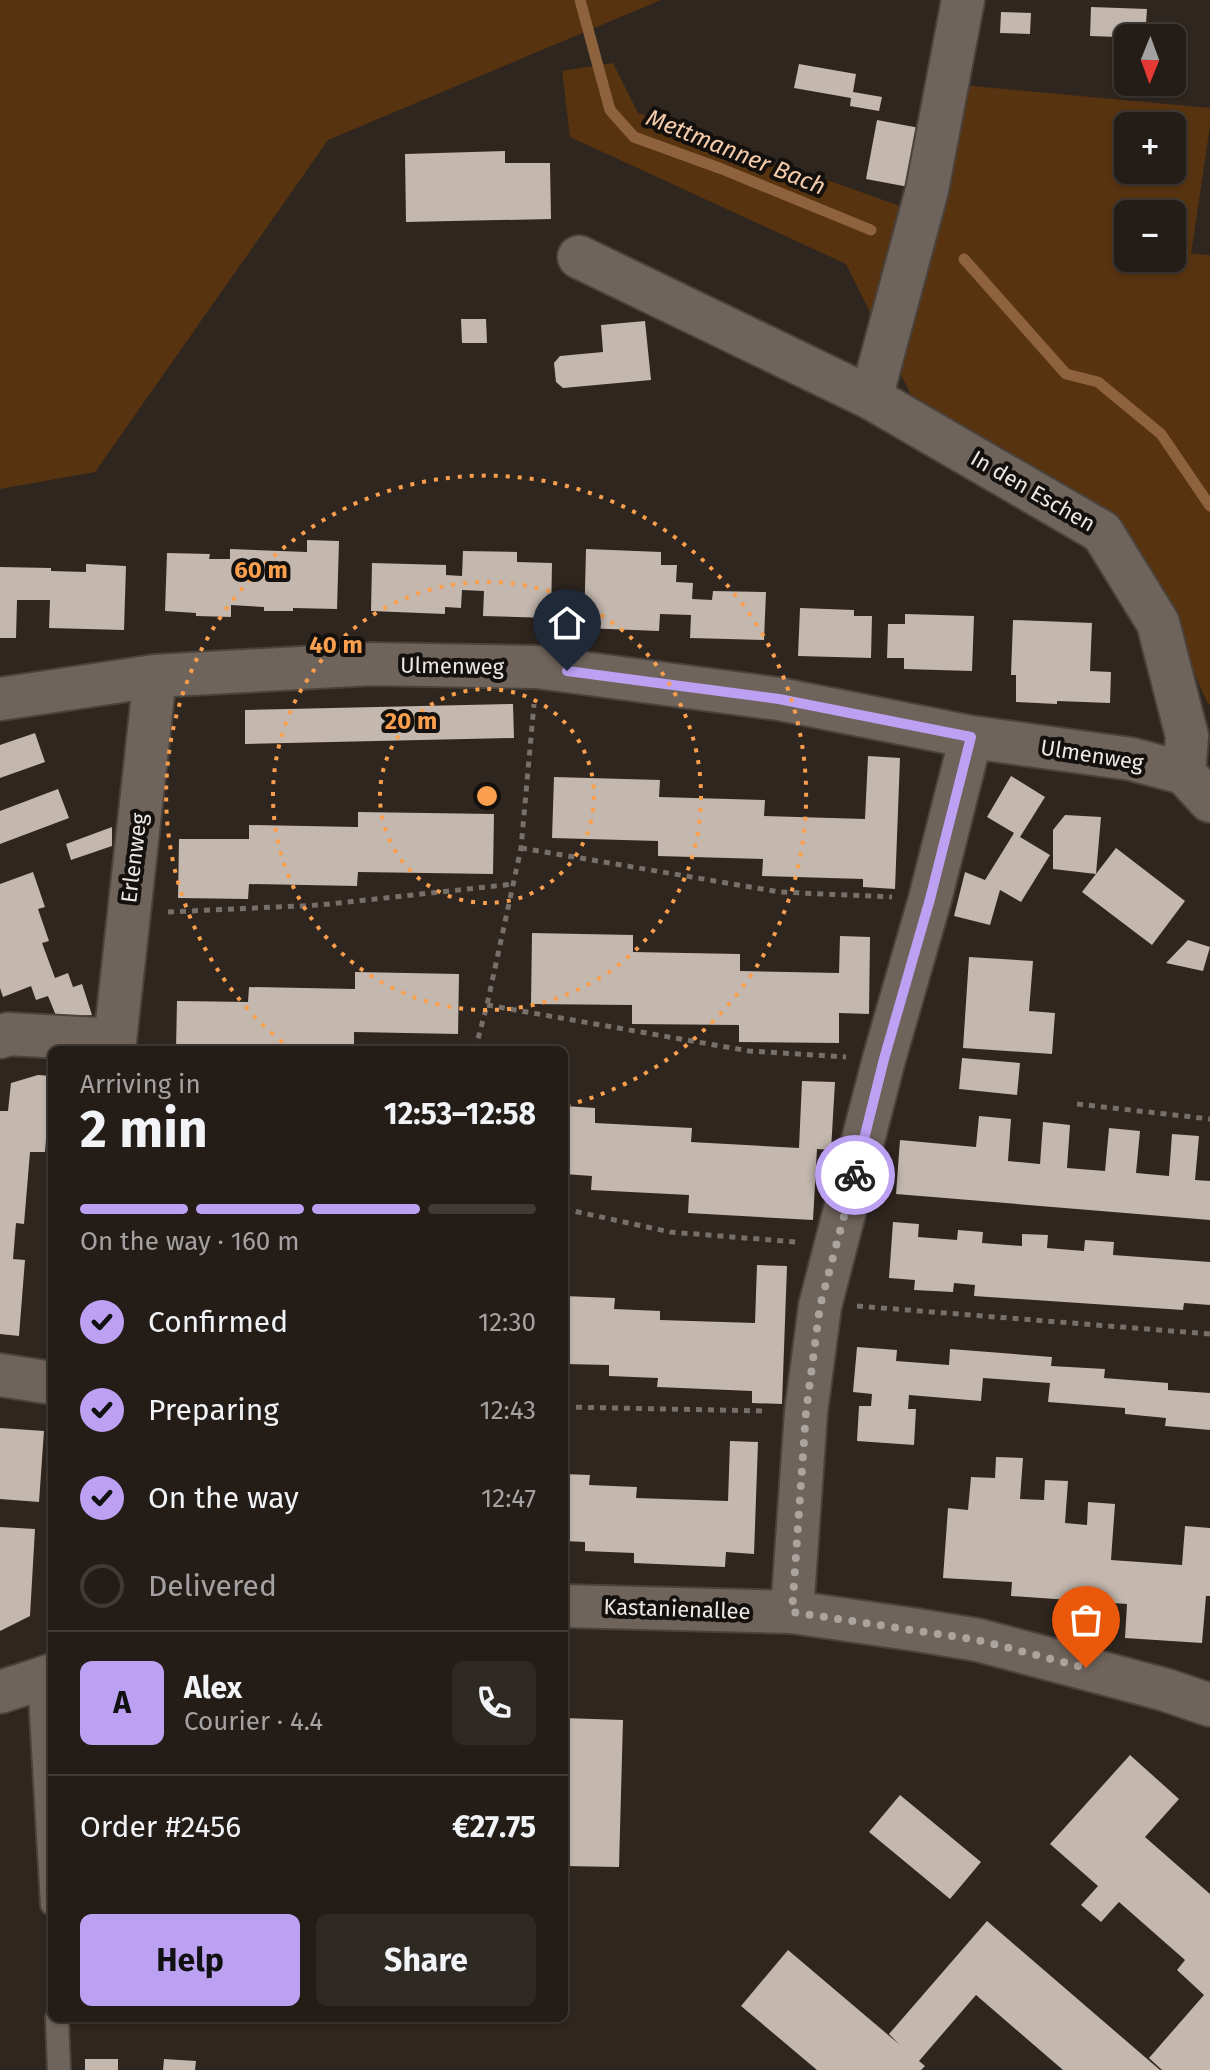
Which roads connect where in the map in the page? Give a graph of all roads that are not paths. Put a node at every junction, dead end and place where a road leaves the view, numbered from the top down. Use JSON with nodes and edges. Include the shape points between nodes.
{"nodes":[{"id":1,"x":963,"y":0,"type":"edge"},
{"id":2,"x":579,"y":257,"type":"dead end"},
{"id":3,"x":871,"y":398,"type":"junction"},
{"id":4,"x":155,"y":676,"type":"junction"},
{"id":5,"x":0,"y":699,"type":"edge"},
{"id":6,"x":971,"y":737,"type":"junction"},
{"id":7,"x":1198,"y":759,"type":"edge"},
{"id":8,"x":0,"y":1037,"type":"edge"},
{"id":9,"x":114,"y":1045,"type":"edge"},
{"id":10,"x":0,"y":1375,"type":"edge"},
{"id":11,"x":48,"y":1382,"type":"edge"},
{"id":12,"x":568,"y":1606,"type":"edge"},
{"id":13,"x":792,"y":1612,"type":"junction"},
{"id":14,"x":45,"y":1676,"type":"edge"},
{"id":15,"x":0,"y":1692,"type":"edge"},
{"id":16,"x":1210,"y":1705,"type":"edge"},
{"id":17,"x":48,"y":1774,"type":"edge"},
{"id":18,"x":57,"y":2022,"type":"edge"},
{"id":19,"x":59,"y":2070,"type":"edge"}],
"edges":[{"from":1,"to":3,"type":"street","via":[[927,190]]},
{"from":2,"to":3,"type":"street","name":"In den Eschen"},
{"from":3,"to":7,"type":"street","name":"In den Eschen","via":[[1102,532],[1158,623]]},
{"from":4,"to":5,"type":"street","name":"Ulmenweg"},
{"from":4,"to":6,"type":"street","name":"Ulmenweg","via":[[371,664],[537,667],[779,699]]},
{"from":4,"to":9,"type":"street","name":"Erlenweg"},
{"from":6,"to":7,"type":"street","name":"Ulmenweg","via":[[1131,759]]},
{"from":6,"to":13,"type":"street","via":[[820,1306],[806,1412]]},
{"from":8,"to":9,"type":"street","name":"Erlenweg"},
{"from":10,"to":11,"type":"street"},
{"from":12,"to":13,"type":"street","name":"Kastanienallee"},
{"from":13,"to":16,"type":"street","name":"Kastanienallee","via":[[978,1640]]},
{"from":14,"to":15,"type":"street"},
{"from":14,"to":17,"type":"lane"},
{"from":18,"to":19,"type":"lane"}]}
